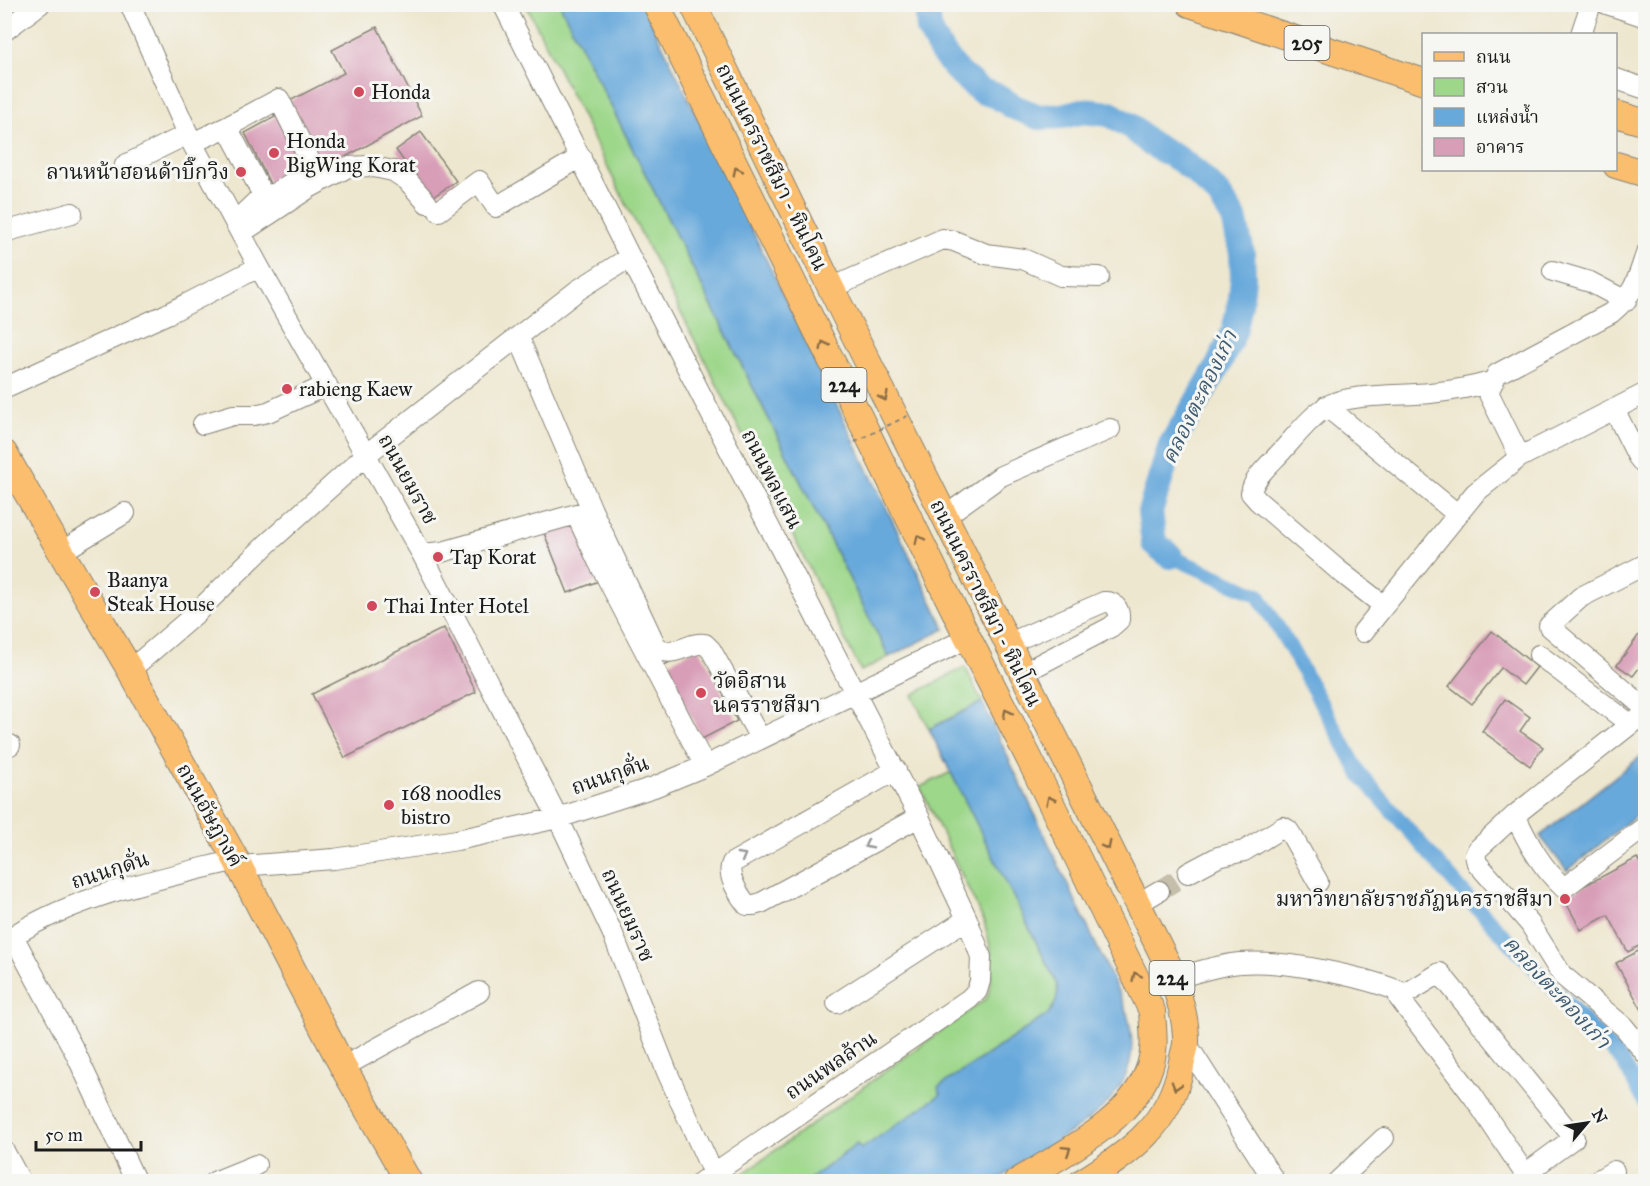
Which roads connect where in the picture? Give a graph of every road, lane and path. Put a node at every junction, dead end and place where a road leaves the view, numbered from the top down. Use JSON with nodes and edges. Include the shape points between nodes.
{"nodes":[{"id":1,"x":40,"y":4,"type":"edge"},
{"id":2,"x":130,"y":4,"type":"edge"},
{"id":3,"x":503,"y":4,"type":"edge"},
{"id":4,"x":656,"y":4,"type":"edge"},
{"id":5,"x":693,"y":4,"type":"edge"},
{"id":6,"x":1190,"y":4,"type":"edge"},
{"id":7,"x":1591,"y":4,"type":"edge"},
{"id":8,"x":1606,"y":4,"type":"edge"},
{"id":9,"x":1646,"y":17,"type":"edge"},
{"id":10,"x":4,"y":31,"type":"edge"},
{"id":11,"x":1581,"y":33,"type":"edge"},
{"id":12,"x":1617,"y":79,"type":"edge"},
{"id":13,"x":1422,"y":80,"type":"edge"},
{"id":14,"x":1646,"y":88,"type":"edge"},
{"id":15,"x":1617,"y":114,"type":"edge"},
{"id":16,"x":1646,"y":123,"type":"edge"},
{"id":17,"x":227,"y":127,"type":"junction"},
{"id":18,"x":190,"y":139,"type":"junction"},
{"id":19,"x":581,"y":157,"type":"junction"},
{"id":20,"x":124,"y":165,"type":"dead end"},
{"id":21,"x":1617,"y":165,"type":"edge"},
{"id":22,"x":1646,"y":174,"type":"edge"},
{"id":23,"x":263,"y":195,"type":"junction"},
{"id":24,"x":72,"y":213,"type":"dead end"},
{"id":25,"x":238,"y":228,"type":"junction"},
{"id":26,"x":4,"y":232,"type":"edge"},
{"id":27,"x":1646,"y":254,"type":"edge"},
{"id":28,"x":630,"y":257,"type":"junction"},
{"id":29,"x":259,"y":267,"type":"junction"},
{"id":30,"x":1553,"y":271,"type":"dead end"},
{"id":31,"x":1099,"y":277,"type":"dead end"},
{"id":32,"x":831,"y":288,"type":"junction"},
{"id":33,"x":1626,"y":301,"type":"junction"},
{"id":34,"x":519,"y":338,"type":"junction"},
{"id":35,"x":1494,"y":381,"type":"junction"},
{"id":36,"x":327,"y":385,"type":"junction"},
{"id":37,"x":4,"y":388,"type":"edge"},
{"id":38,"x":1646,"y":393,"type":"edge"},
{"id":39,"x":1326,"y":406,"type":"junction"},
{"id":40,"x":1614,"y":409,"type":"junction"},
{"id":41,"x":909,"y":415,"type":"dead end"},
{"id":42,"x":203,"y":424,"type":"dead end"},
{"id":43,"x":1110,"y":429,"type":"dead end"},
{"id":44,"x":855,"y":442,"type":"dead end"},
{"id":45,"x":4,"y":453,"type":"edge"},
{"id":46,"x":367,"y":454,"type":"junction"},
{"id":47,"x":1520,"y":457,"type":"junction"},
{"id":48,"x":1646,"y":462,"type":"edge"},
{"id":49,"x":584,"y":512,"type":"junction"},
{"id":50,"x":125,"y":513,"type":"dead end"},
{"id":51,"x":1457,"y":514,"type":"junction"},
{"id":52,"x":944,"y":517,"type":"junction"},
{"id":53,"x":60,"y":552,"type":"junction"},
{"id":54,"x":422,"y":554,"type":"junction"},
{"id":55,"x":1646,"y":564,"type":"edge"},
{"id":56,"x":1384,"y":606,"type":"junction"},
{"id":57,"x":1363,"y":632,"type":"dead end"},
{"id":58,"x":1002,"y":634,"type":"junction"},
{"id":59,"x":968,"y":638,"type":"junction"},
{"id":60,"x":1539,"y":655,"type":"dead end"},
{"id":61,"x":130,"y":670,"type":"junction"},
{"id":62,"x":1021,"y":674,"type":"junction"},
{"id":63,"x":856,"y":693,"type":"junction"},
{"id":64,"x":1646,"y":710,"type":"edge"},
{"id":65,"x":1630,"y":724,"type":"junction"},
{"id":66,"x":760,"y":738,"type":"junction"},
{"id":67,"x":705,"y":766,"type":"junction"},
{"id":68,"x":896,"y":770,"type":"junction"},
{"id":69,"x":1515,"y":815,"type":"junction"},
{"id":70,"x":919,"y":817,"type":"junction"},
{"id":71,"x":558,"y":818,"type":"junction"},
{"id":72,"x":1646,"y":826,"type":"edge"},
{"id":73,"x":237,"y":863,"type":"junction"},
{"id":74,"x":1188,"y":873,"type":"tunnel mouth"},
{"id":75,"x":1318,"y":882,"type":"dead end"},
{"id":76,"x":1158,"y":891,"type":"tunnel mouth"},
{"id":77,"x":1137,"y":904,"type":"junction"},
{"id":78,"x":967,"y":920,"type":"junction"},
{"id":79,"x":9,"y":939,"type":"edge"},
{"id":80,"x":1173,"y":979,"type":"junction"},
{"id":81,"x":980,"y":981,"type":"joint"},
{"id":82,"x":479,"y":992,"type":"dead end"},
{"id":83,"x":1406,"y":994,"type":"junction"},
{"id":84,"x":837,"y":1003,"type":"dead end"},
{"id":85,"x":1186,"y":1043,"type":"junction"},
{"id":86,"x":1646,"y":1054,"type":"edge"},
{"id":87,"x":343,"y":1067,"type":"junction"},
{"id":88,"x":1384,"y":1138,"type":"dead end"},
{"id":89,"x":4,"y":1151,"type":"edge"},
{"id":90,"x":256,"y":1165,"type":"dead end"},
{"id":91,"x":1614,"y":1171,"type":"dead end"},
{"id":92,"x":1528,"y":1178,"type":"edge"},
{"id":93,"x":711,"y":1179,"type":"edge"},
{"id":94,"x":21,"y":1182,"type":"edge"},
{"id":95,"x":136,"y":1182,"type":"edge"},
{"id":96,"x":214,"y":1182,"type":"edge"},
{"id":97,"x":409,"y":1182,"type":"edge"},
{"id":98,"x":1017,"y":1182,"type":"edge"},
{"id":99,"x":1082,"y":1182,"type":"edge"},
{"id":100,"x":1275,"y":1182,"type":"edge"},
{"id":101,"x":1337,"y":1182,"type":"edge"},
{"id":102,"x":1595,"y":1182,"type":"edge"}],
"edges":[{"from":1,"to":10,"type":"street"},
{"from":2,"to":18,"type":"street","name":"ถนนยมราช"},
{"from":3,"to":19,"type":"street","name":"ถนนพลแสน"},
{"from":59,"to":4,"type":"main road","name":"ถนนนครราชสีมา - หินโคน","number":"224","one_way":true},
{"from":5,"to":32,"type":"main road","name":"ถนนนครราชสีมา - หินโคน","number":"224"},
{"from":6,"to":13,"type":"main road","number":"205"},
{"from":7,"to":11,"type":"street"},
{"from":8,"to":9,"type":"street"},
{"from":12,"to":14,"type":"street"},
{"from":15,"to":16,"type":"main road"},
{"from":17,"to":18,"type":"street"},
{"from":17,"to":23,"type":"street"},
{"from":17,"to":23,"type":"street","via":[[279,99],[314,170],[272,195]]},
{"from":18,"to":20,"type":"street"},
{"from":18,"to":25,"type":"street","name":"ถนนยมราช"},
{"from":19,"to":25,"type":"street","via":[[496,207],[479,182],[433,207],[393,171],[348,167]]},
{"from":19,"to":28,"type":"street","name":"ถนนพลแสน"},
{"from":21,"to":22,"type":"main road"},
{"from":23,"to":25,"type":"street"},
{"from":24,"to":26,"type":"street"},
{"from":25,"to":29,"type":"street","name":"ถนนยมราช"},
{"from":27,"to":33,"type":"street"},
{"from":28,"to":34,"type":"street","via":[[578,290]]},
{"from":28,"to":63,"type":"street","name":"ถนนพลแสน"},
{"from":29,"to":36,"type":"street","name":"ถนนยมราช"},
{"from":29,"to":37,"type":"street","via":[[167,314]]},
{"from":30,"to":33,"type":"street","via":[[1590,282]]},
{"from":31,"to":32,"type":"street","via":[[1061,276],[1023,259],[991,256],[943,239]]},
{"from":32,"to":52,"type":"main road","name":"ถนนนครราชสีมา - หินโคน","number":"224","one_way":true},
{"from":33,"to":35,"type":"street","via":[[1611,313],[1497,374]]},
{"from":34,"to":46,"type":"street"},
{"from":34,"to":49,"type":"street"},
{"from":35,"to":39,"type":"street"},
{"from":35,"to":47,"type":"street","via":[[1488,392]]},
{"from":36,"to":42,"type":"street","via":[[268,412],[233,415]]},
{"from":36,"to":46,"type":"street","name":"ถนนยมราช"},
{"from":38,"to":40,"type":"street"},
{"from":39,"to":51,"type":"street"},
{"from":39,"to":56,"type":"street","via":[[1268,466],[1251,493]]},
{"from":40,"to":47,"type":"street"},
{"from":40,"to":48,"type":"street","via":[[1638,457]]},
{"from":41,"to":44,"type":"path","bridge":true},
{"from":43,"to":52,"type":"street","via":[[1001,476]]},
{"from":45,"to":53,"type":"main road","name":"ถนนอัษฎางค์"},
{"from":46,"to":54,"type":"street","name":"ถนนยมราช"},
{"from":46,"to":61,"type":"street"},
{"from":47,"to":51,"type":"street","via":[[1475,493]]},
{"from":49,"to":54,"type":"street","via":[[442,552]]},
{"from":49,"to":66,"type":"street","via":[[657,647],[669,653],[705,644]]},
{"from":49,"to":67,"type":"street","via":[[597,559]]},
{"from":50,"to":53,"type":"street"},
{"from":51,"to":56,"type":"street"},
{"from":52,"to":58,"type":"main road","name":"ถนนนครราชสีมา - หินโคน","number":"224"},
{"from":53,"to":61,"type":"main road","name":"ถนนอัษฎางค์"},
{"from":54,"to":71,"type":"street","name":"ถนนยมราช"},
{"from":55,"to":64,"type":"street","via":[[1581,597],[1549,627]]},
{"from":56,"to":57,"type":"street"},
{"from":58,"to":59,"type":"main road"},
{"from":58,"to":62,"type":"main road","name":"ถนนนครราชสีมา - หินโคน","number":"224"},
{"from":58,"to":62,"type":"street","via":[[1104,602],[1113,603],[1118,609],[1119,620],[1111,627]]},
{"from":59,"to":63,"type":"street","name":"ถนนกุดั่น"},
{"from":98,"to":59,"type":"main road","name":"ถนนนครราชสีมา - หินโคน","number":"224","one_way":true,"via":[[1111,1123],[1136,1096],[1150,1067],[1154,1043],[1152,1011]]},
{"from":60,"to":65,"type":"street"},
{"from":61,"to":73,"type":"main road","name":"ถนนอัษฎางค์"},
{"from":62,"to":77,"type":"main road","name":"ถนนนครราชสีมา - หินโคน","number":"224","one_way":true},
{"from":63,"to":66,"type":"street","name":"ถนนกุดั่น"},
{"from":63,"to":68,"type":"street","name":"ถนนพลแสน"},
{"from":64,"to":65,"type":"street"},
{"from":65,"to":69,"type":"street"},
{"from":66,"to":67,"type":"street","name":"ถนนกุดั่น"},
{"from":67,"to":71,"type":"street","name":"ถนนกุดั่น"},
{"from":68,"to":70,"type":"street","name":"ถนนพลแสน"},
{"from":70,"to":68,"type":"street","one_way":true,"via":[[754,905],[746,904],[736,887],[730,872],[732,863]]},
{"from":69,"to":72,"type":"street","via":[[1547,873],[1564,888]]},
{"from":69,"to":86,"type":"street","via":[[1478,849],[1477,863],[1526,919],[1562,975],[1624,1027]]},
{"from":70,"to":78,"type":"street","name":"ถนนพลแสน"},
{"from":71,"to":73,"type":"street","name":"ถนนกุดั่น","via":[[457,840],[334,859]]},
{"from":71,"to":93,"type":"street","name":"ถนนยมราช","via":[[612,932]]},
{"from":73,"to":79,"type":"street","name":"ถนนกุดั่น","via":[[154,880],[77,905]]},
{"from":73,"to":87,"type":"main road","name":"ถนนอัษฎางค์"},
{"from":74,"to":75,"type":"street","via":[[1218,857],[1244,851],[1283,827]]},
{"from":76,"to":77,"type":"street"},
{"from":77,"to":80,"type":"main road","name":"ถนนนครราชสีมา - หินโคน","number":"224"},
{"from":78,"to":81,"type":"street","name":"ถนนพลแสน","via":[[981,957]]},
{"from":78,"to":84,"type":"street"},
{"from":79,"to":95,"type":"street","via":[[75,1052]]},
{"from":80,"to":83,"type":"street","via":[[1228,964],[1269,963],[1343,975]]},
{"from":80,"to":85,"type":"main road","name":"ถนนนครราชสีมา - หินโคน","number":"224"},
{"from":81,"to":93,"type":"street","name":"ถนนพลล้าน","via":[[969,999]]},
{"from":82,"to":87,"type":"street"},
{"from":83,"to":92,"type":"street","via":[[1399,998],[1473,1096]]},
{"from":83,"to":92,"type":"street","via":[[1440,973],[1574,1138]]},
{"from":85,"to":99,"type":"main road","name":"ถนนนครราชสีมา - หินโคน","number":"224","one_way":true,"via":[[1175,1091],[1160,1118],[1139,1143]]},
{"from":85,"to":100,"type":"street"},
{"from":87,"to":97,"type":"main road","name":"ถนนอัษฎางค์"},
{"from":88,"to":101,"type":"street"},
{"from":89,"to":94,"type":"street"},
{"from":90,"to":96,"type":"street"},
{"from":91,"to":102,"type":"street"}]}
